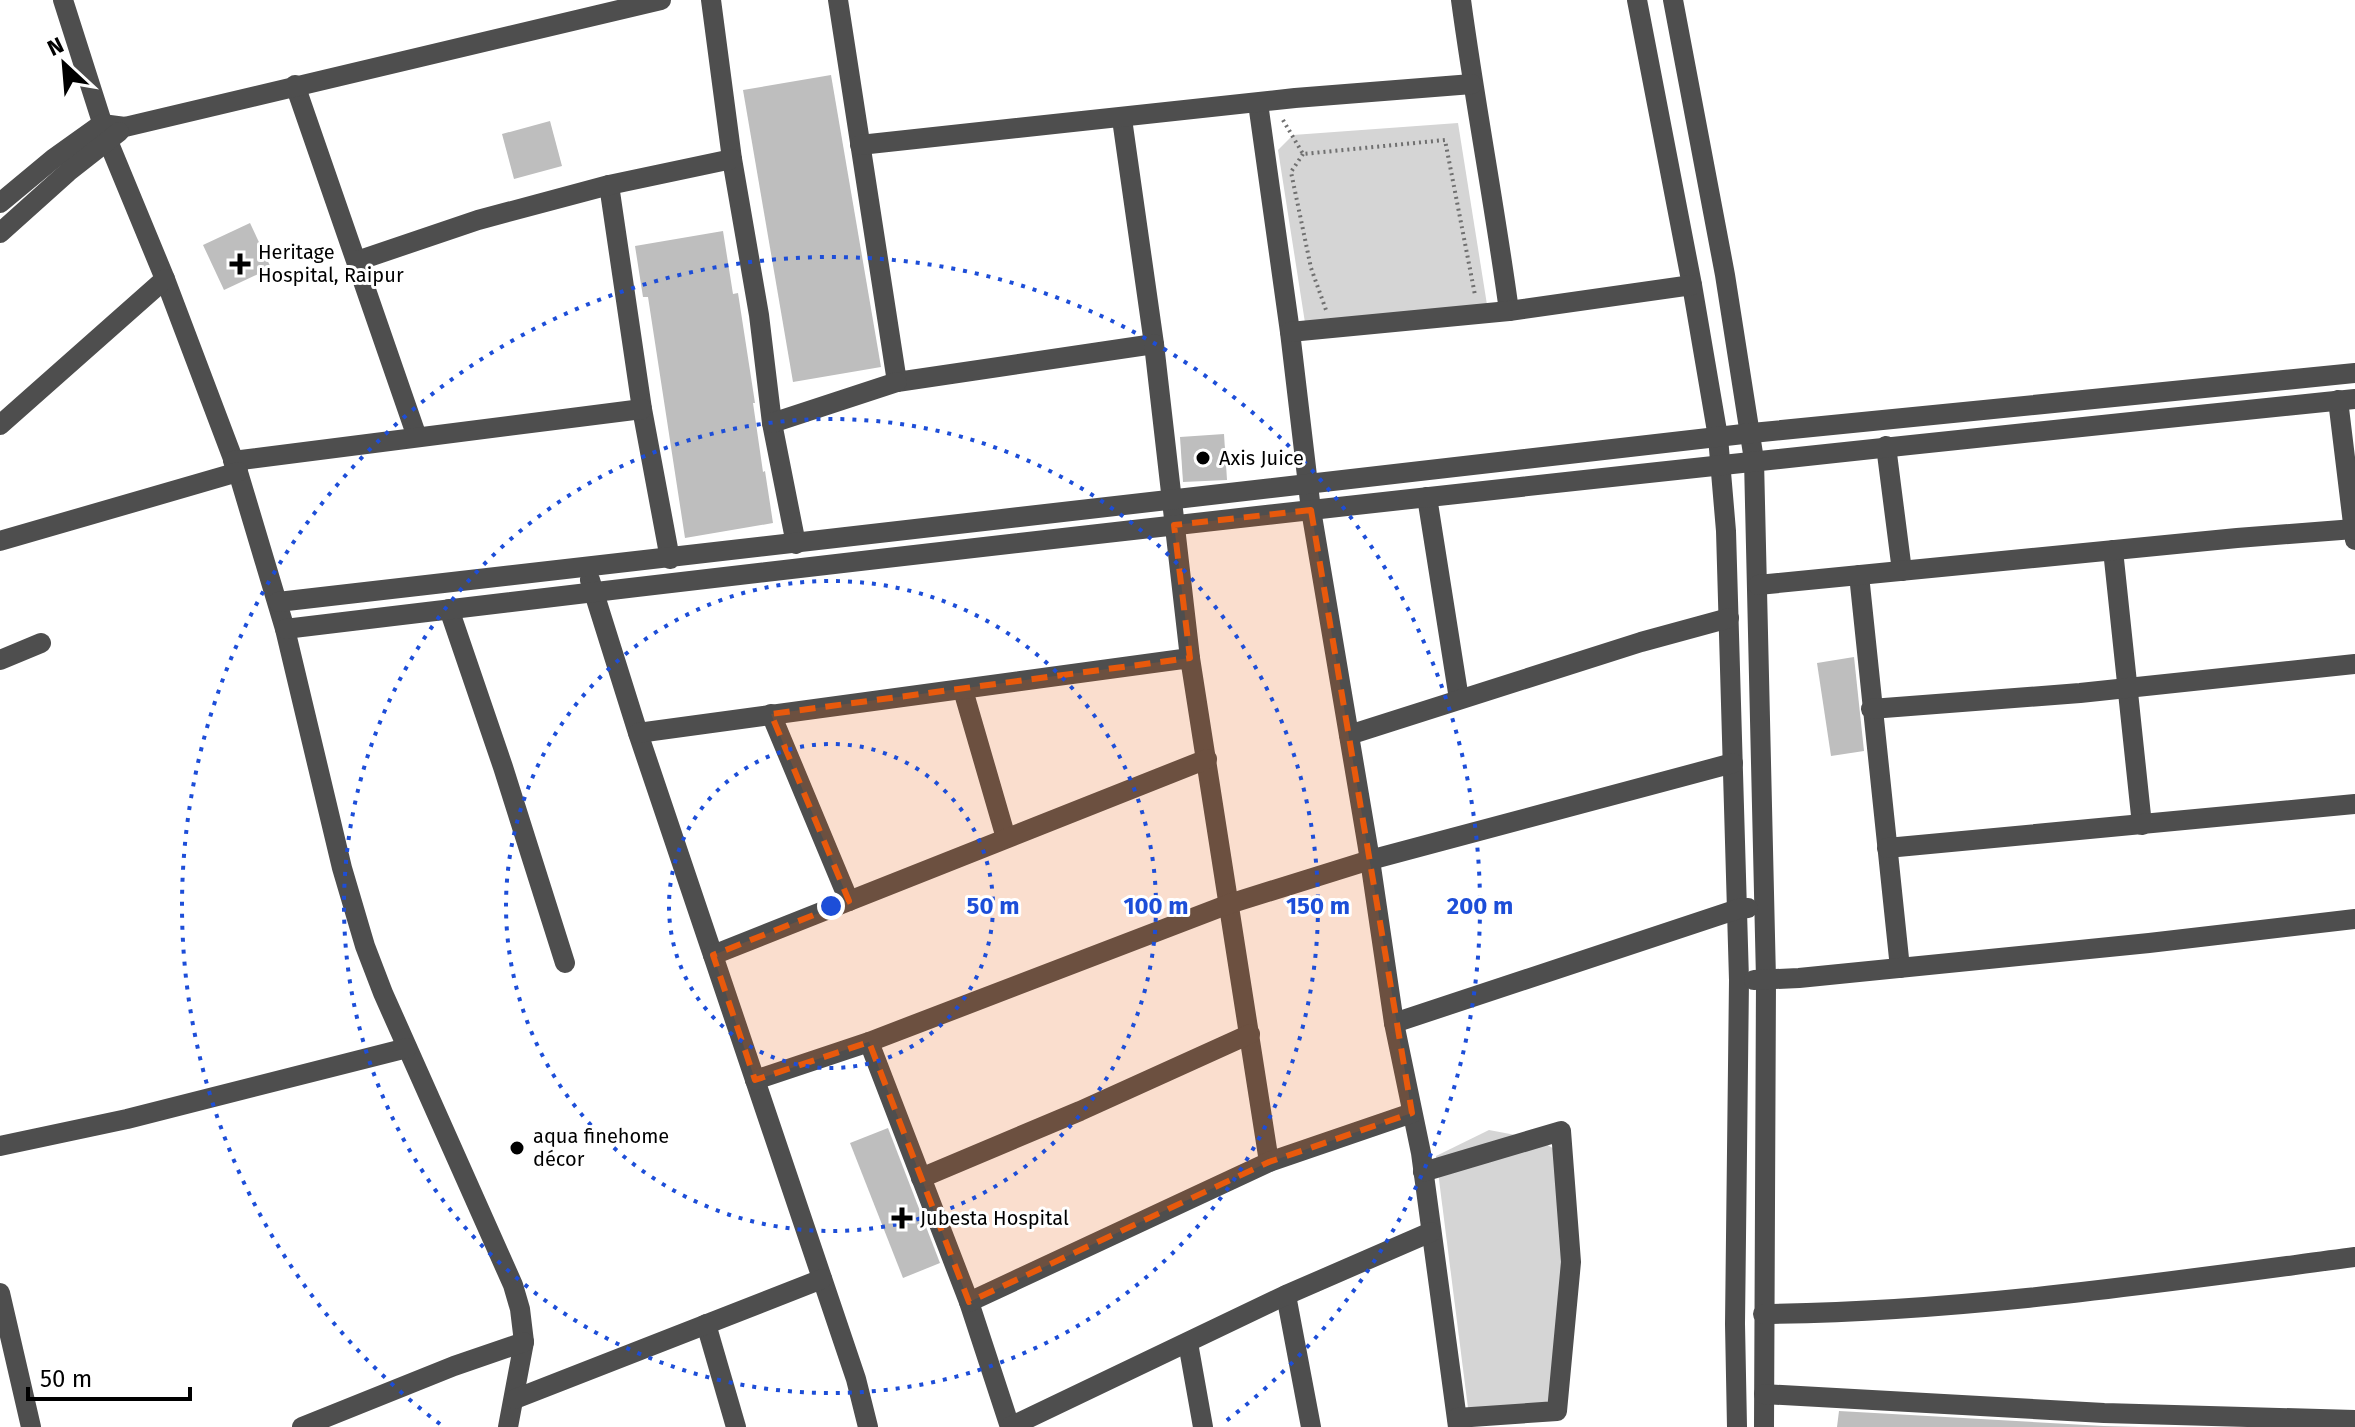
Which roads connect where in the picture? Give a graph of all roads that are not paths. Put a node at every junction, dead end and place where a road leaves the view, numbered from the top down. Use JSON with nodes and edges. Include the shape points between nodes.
{"nodes":[{"id":1,"x":63,"y":0,"type":"edge"},
{"id":2,"x":661,"y":0,"type":"edge"},
{"id":3,"x":711,"y":0,"type":"edge"},
{"id":4,"x":838,"y":0,"type":"edge"},
{"id":5,"x":1461,"y":0,"type":"edge"},
{"id":6,"x":1637,"y":0,"type":"edge"},
{"id":7,"x":1673,"y":0,"type":"edge"},
{"id":8,"x":1472,"y":84,"type":"junction"},
{"id":9,"x":295,"y":85,"type":"junction"},
{"id":10,"x":1265,"y":102,"type":"junction"},
{"id":11,"x":1122,"y":119,"type":"junction"},
{"id":12,"x":105,"y":132,"type":"junction"},
{"id":13,"x":860,"y":145,"type":"junction"},
{"id":14,"x":732,"y":159,"type":"junction"},
{"id":15,"x":609,"y":185,"type":"junction"},
{"id":16,"x":0,"y":203,"type":"edge"},
{"id":17,"x":0,"y":233,"type":"edge"},
{"id":18,"x":357,"y":261,"type":"junction"},
{"id":19,"x":165,"y":279,"type":"junction"},
{"id":20,"x":1692,"y":285,"type":"junction"},
{"id":21,"x":1509,"y":311,"type":"junction"},
{"id":22,"x":1290,"y":332,"type":"junction"},
{"id":23,"x":1154,"y":344,"type":"junction"},
{"id":24,"x":2355,"y":373,"type":"edge"},
{"id":25,"x":897,"y":382,"type":"junction"},
{"id":26,"x":2347,"y":399,"type":"edge"},
{"id":27,"x":642,"y":409,"type":"junction"},
{"id":28,"x":772,"y":423,"type":"junction"},
{"id":29,"x":0,"y":425,"type":"edge"},
{"id":30,"x":1752,"y":433,"type":"junction"},
{"id":31,"x":417,"y":437,"type":"junction"},
{"id":32,"x":1718,"y":437,"type":"junction"},
{"id":33,"x":1886,"y":446,"type":"junction"},
{"id":34,"x":1754,"y":460,"type":"junction"},
{"id":35,"x":1721,"y":464,"type":"junction"},
{"id":36,"x":236,"y":467,"type":"junction"},
{"id":37,"x":1308,"y":484,"type":"junction"},
{"id":38,"x":1427,"y":497,"type":"junction"},
{"id":39,"x":1170,"y":498,"type":"junction"},
{"id":40,"x":1311,"y":510,"type":"junction"},
{"id":41,"x":1174,"y":525,"type":"junction"},
{"id":42,"x":2354,"y":529,"type":"edge"},
{"id":43,"x":2355,"y":540,"type":"edge"},
{"id":44,"x":0,"y":541,"type":"edge"},
{"id":45,"x":796,"y":544,"type":"junction"},
{"id":46,"x":2113,"y":550,"type":"junction"},
{"id":47,"x":670,"y":559,"type":"junction"},
{"id":48,"x":585,"y":569,"type":"junction"},
{"id":49,"x":1902,"y":571,"type":"junction"},
{"id":50,"x":1859,"y":575,"type":"junction"},
{"id":51,"x":1758,"y":585,"type":"junction"},
{"id":52,"x":595,"y":592,"type":"junction"},
{"id":53,"x":278,"y":602,"type":"junction"},
{"id":54,"x":449,"y":609,"type":"junction"},
{"id":55,"x":1729,"y":618,"type":"junction"},
{"id":56,"x":285,"y":629,"type":"junction"},
{"id":57,"x":41,"y":643,"type":"dead end"},
{"id":58,"x":1190,"y":658,"type":"junction"},
{"id":59,"x":0,"y":660,"type":"edge"},
{"id":60,"x":2355,"y":664,"type":"edge"},
{"id":61,"x":2128,"y":688,"type":"junction"},
{"id":62,"x":963,"y":690,"type":"junction"},
{"id":63,"x":1459,"y":699,"type":"junction"},
{"id":64,"x":1871,"y":709,"type":"junction"},
{"id":65,"x":771,"y":714,"type":"junction"},
{"id":66,"x":638,"y":733,"type":"junction"},
{"id":67,"x":1349,"y":735,"type":"junction"},
{"id":68,"x":1207,"y":759,"type":"junction"},
{"id":69,"x":1733,"y":763,"type":"junction"},
{"id":70,"x":2355,"y":804,"type":"edge"},
{"id":71,"x":2142,"y":825,"type":"junction"},
{"id":72,"x":1006,"y":838,"type":"junction"},
{"id":73,"x":1887,"y":848,"type":"junction"},
{"id":74,"x":1370,"y":860,"type":"junction"},
{"id":75,"x":849,"y":901,"type":"junction"},
{"id":76,"x":1229,"y":904,"type":"junction"},
{"id":77,"x":1763,"y":907,"type":"junction"},
{"id":78,"x":1738,"y":909,"type":"junction"},
{"id":79,"x":2355,"y":919,"type":"edge"},
{"id":80,"x":713,"y":955,"type":"junction"},
{"id":81,"x":565,"y":963,"type":"dead end"},
{"id":82,"x":1900,"y":968,"type":"junction"},
{"id":83,"x":1766,"y":979,"type":"junction"},
{"id":84,"x":1739,"y":980,"type":"junction"},
{"id":85,"x":1394,"y":1023,"type":"junction"},
{"id":86,"x":1250,"y":1034,"type":"junction"},
{"id":87,"x":869,"y":1042,"type":"junction"},
{"id":88,"x":407,"y":1048,"type":"junction"},
{"id":89,"x":755,"y":1080,"type":"junction"},
{"id":90,"x":1412,"y":1113,"type":"junction"},
{"id":91,"x":0,"y":1146,"type":"edge"},
{"id":92,"x":1269,"y":1162,"type":"junction"},
{"id":93,"x":1423,"y":1172,"type":"junction"},
{"id":94,"x":921,"y":1178,"type":"junction"},
{"id":95,"x":1431,"y":1232,"type":"junction"},
{"id":96,"x":2355,"y":1257,"type":"edge"},
{"id":97,"x":822,"y":1279,"type":"junction"},
{"id":98,"x":0,"y":1293,"type":"edge"},
{"id":99,"x":1286,"y":1295,"type":"junction"},
{"id":100,"x":969,"y":1302,"type":"junction"},
{"id":101,"x":1763,"y":1314,"type":"junction"},
{"id":102,"x":706,"y":1324,"type":"junction"},
{"id":103,"x":524,"y":1342,"type":"junction"},
{"id":104,"x":1188,"y":1343,"type":"junction"},
{"id":105,"x":1764,"y":1394,"type":"junction"},
{"id":106,"x":515,"y":1399,"type":"junction"},
{"id":107,"x":2355,"y":1420,"type":"edge"},
{"id":108,"x":1458,"y":1422,"type":"edge"},
{"id":109,"x":31,"y":1427,"type":"edge"},
{"id":110,"x":302,"y":1427,"type":"edge"},
{"id":111,"x":508,"y":1427,"type":"edge"},
{"id":112,"x":736,"y":1427,"type":"edge"},
{"id":113,"x":868,"y":1427,"type":"edge"},
{"id":114,"x":1010,"y":1427,"type":"edge"},
{"id":115,"x":1203,"y":1427,"type":"edge"},
{"id":116,"x":1311,"y":1427,"type":"edge"},
{"id":117,"x":1737,"y":1427,"type":"edge"},
{"id":118,"x":1764,"y":1427,"type":"edge"}],
"edges":[{"from":1,"to":12,"type":"street"},
{"from":2,"to":9,"type":"street"},
{"from":3,"to":14,"type":"street"},
{"from":4,"to":13,"type":"street"},
{"from":5,"to":8,"type":"street"},
{"from":6,"to":20,"type":"street"},
{"from":7,"to":30,"type":"street"},
{"from":8,"to":10,"type":"street"},
{"from":8,"to":21,"type":"street"},
{"from":9,"to":12,"type":"street"},
{"from":9,"to":18,"type":"street"},
{"from":10,"to":11,"type":"street"},
{"from":10,"to":22,"type":"street"},
{"from":11,"to":13,"type":"street"},
{"from":11,"to":23,"type":"street"},
{"from":12,"to":16,"type":"street","via":[[53,159]]},
{"from":12,"to":17,"type":"street"},
{"from":12,"to":19,"type":"street"},
{"from":13,"to":25,"type":"street"},
{"from":14,"to":15,"type":"street"},
{"from":14,"to":28,"type":"street"},
{"from":15,"to":18,"type":"street","via":[[478,220]]},
{"from":15,"to":27,"type":"street"},
{"from":18,"to":31,"type":"street"},
{"from":19,"to":29,"type":"street"},
{"from":19,"to":36,"type":"street"},
{"from":20,"to":21,"type":"street"},
{"from":20,"to":32,"type":"street"},
{"from":21,"to":22,"type":"street"},
{"from":22,"to":37,"type":"street"},
{"from":23,"to":25,"type":"street"},
{"from":23,"to":39,"type":"street"},
{"from":24,"to":30,"type":"street"},
{"from":25,"to":28,"type":"street"},
{"from":26,"to":33,"type":"street"},
{"from":26,"to":42,"type":"street"},
{"from":27,"to":31,"type":"street"},
{"from":27,"to":47,"type":"street"},
{"from":28,"to":45,"type":"street"},
{"from":30,"to":32,"type":"street"},
{"from":30,"to":34,"type":"street"},
{"from":31,"to":36,"type":"street"},
{"from":32,"to":35,"type":"street"},
{"from":32,"to":37,"type":"street"},
{"from":33,"to":34,"type":"street"},
{"from":33,"to":49,"type":"street"},
{"from":34,"to":35,"type":"street"},
{"from":34,"to":51,"type":"street"},
{"from":35,"to":38,"type":"street"},
{"from":35,"to":55,"type":"street"},
{"from":36,"to":44,"type":"street"},
{"from":36,"to":53,"type":"street"},
{"from":37,"to":39,"type":"street"},
{"from":37,"to":40,"type":"street"},
{"from":38,"to":40,"type":"street"},
{"from":38,"to":63,"type":"street"},
{"from":39,"to":41,"type":"street"},
{"from":39,"to":45,"type":"street"},
{"from":40,"to":41,"type":"street"},
{"from":40,"to":67,"type":"street"},
{"from":41,"to":52,"type":"street"},
{"from":41,"to":58,"type":"street"},
{"from":42,"to":43,"type":"street"},
{"from":42,"to":46,"type":"street"},
{"from":45,"to":47,"type":"street"},
{"from":46,"to":49,"type":"street"},
{"from":46,"to":61,"type":"street"},
{"from":47,"to":48,"type":"street"},
{"from":48,"to":52,"type":"street"},
{"from":48,"to":53,"type":"street"},
{"from":49,"to":50,"type":"street"},
{"from":50,"to":51,"type":"street"},
{"from":50,"to":64,"type":"street"},
{"from":51,"to":77,"type":"street"},
{"from":52,"to":54,"type":"street"},
{"from":52,"to":66,"type":"street"},
{"from":53,"to":56,"type":"street"},
{"from":54,"to":56,"type":"street"},
{"from":54,"to":81,"type":"street"},
{"from":55,"to":63,"type":"street"},
{"from":55,"to":69,"type":"street"},
{"from":56,"to":88,"type":"street","via":[[342,868],[365,946]]},
{"from":57,"to":59,"type":"street"},
{"from":58,"to":62,"type":"street"},
{"from":58,"to":68,"type":"street"},
{"from":60,"to":61,"type":"street"},
{"from":61,"to":64,"type":"street"},
{"from":61,"to":71,"type":"street"},
{"from":62,"to":65,"type":"street"},
{"from":62,"to":72,"type":"street"},
{"from":63,"to":67,"type":"street"},
{"from":64,"to":73,"type":"street"},
{"from":65,"to":66,"type":"street"},
{"from":65,"to":75,"type":"street"},
{"from":66,"to":80,"type":"street"},
{"from":67,"to":74,"type":"street"},
{"from":68,"to":72,"type":"street"},
{"from":68,"to":76,"type":"street"},
{"from":69,"to":74,"type":"street"},
{"from":69,"to":78,"type":"street"},
{"from":70,"to":71,"type":"street"},
{"from":71,"to":73,"type":"street"},
{"from":72,"to":75,"type":"street"},
{"from":73,"to":82,"type":"street"},
{"from":74,"to":76,"type":"street"},
{"from":74,"to":85,"type":"street"},
{"from":75,"to":80,"type":"street"},
{"from":76,"to":86,"type":"street"},
{"from":76,"to":87,"type":"street"},
{"from":77,"to":78,"type":"street"},
{"from":77,"to":83,"type":"street"},
{"from":78,"to":84,"type":"street"},
{"from":78,"to":85,"type":"street"},
{"from":79,"to":82,"type":"street"},
{"from":80,"to":89,"type":"street"},
{"from":82,"to":83,"type":"street"},
{"from":83,"to":84,"type":"street"},
{"from":83,"to":101,"type":"street"},
{"from":84,"to":117,"type":"street"},
{"from":85,"to":90,"type":"street"},
{"from":86,"to":92,"type":"street"},
{"from":86,"to":94,"type":"street"},
{"from":87,"to":89,"type":"street"},
{"from":87,"to":94,"type":"street"},
{"from":88,"to":91,"type":"street"},
{"from":88,"to":103,"type":"street","via":[[513,1285]]},
{"from":89,"to":97,"type":"street"},
{"from":90,"to":92,"type":"street"},
{"from":90,"to":93,"type":"street"},
{"from":92,"to":100,"type":"street"},
{"from":93,"to":95,"type":"street"},
{"from":93,"to":108,"type":"street","via":[[1561,1131],[1571,1262],[1557,1411]]},
{"from":94,"to":100,"type":"street"},
{"from":95,"to":99,"type":"street"},
{"from":95,"to":108,"type":"street"},
{"from":96,"to":101,"type":"street","via":[[1967,1305]]},
{"from":97,"to":102,"type":"street"},
{"from":97,"to":113,"type":"street"},
{"from":98,"to":109,"type":"street"},
{"from":99,"to":104,"type":"street"},
{"from":99,"to":116,"type":"street"},
{"from":100,"to":114,"type":"street"},
{"from":101,"to":105,"type":"street"},
{"from":102,"to":106,"type":"street"},
{"from":102,"to":112,"type":"street"},
{"from":103,"to":106,"type":"street"},
{"from":103,"to":110,"type":"street"},
{"from":104,"to":114,"type":"street"},
{"from":104,"to":115,"type":"street"},
{"from":105,"to":107,"type":"street","via":[[2104,1413]]},
{"from":105,"to":118,"type":"street"},
{"from":106,"to":111,"type":"street"}]}
